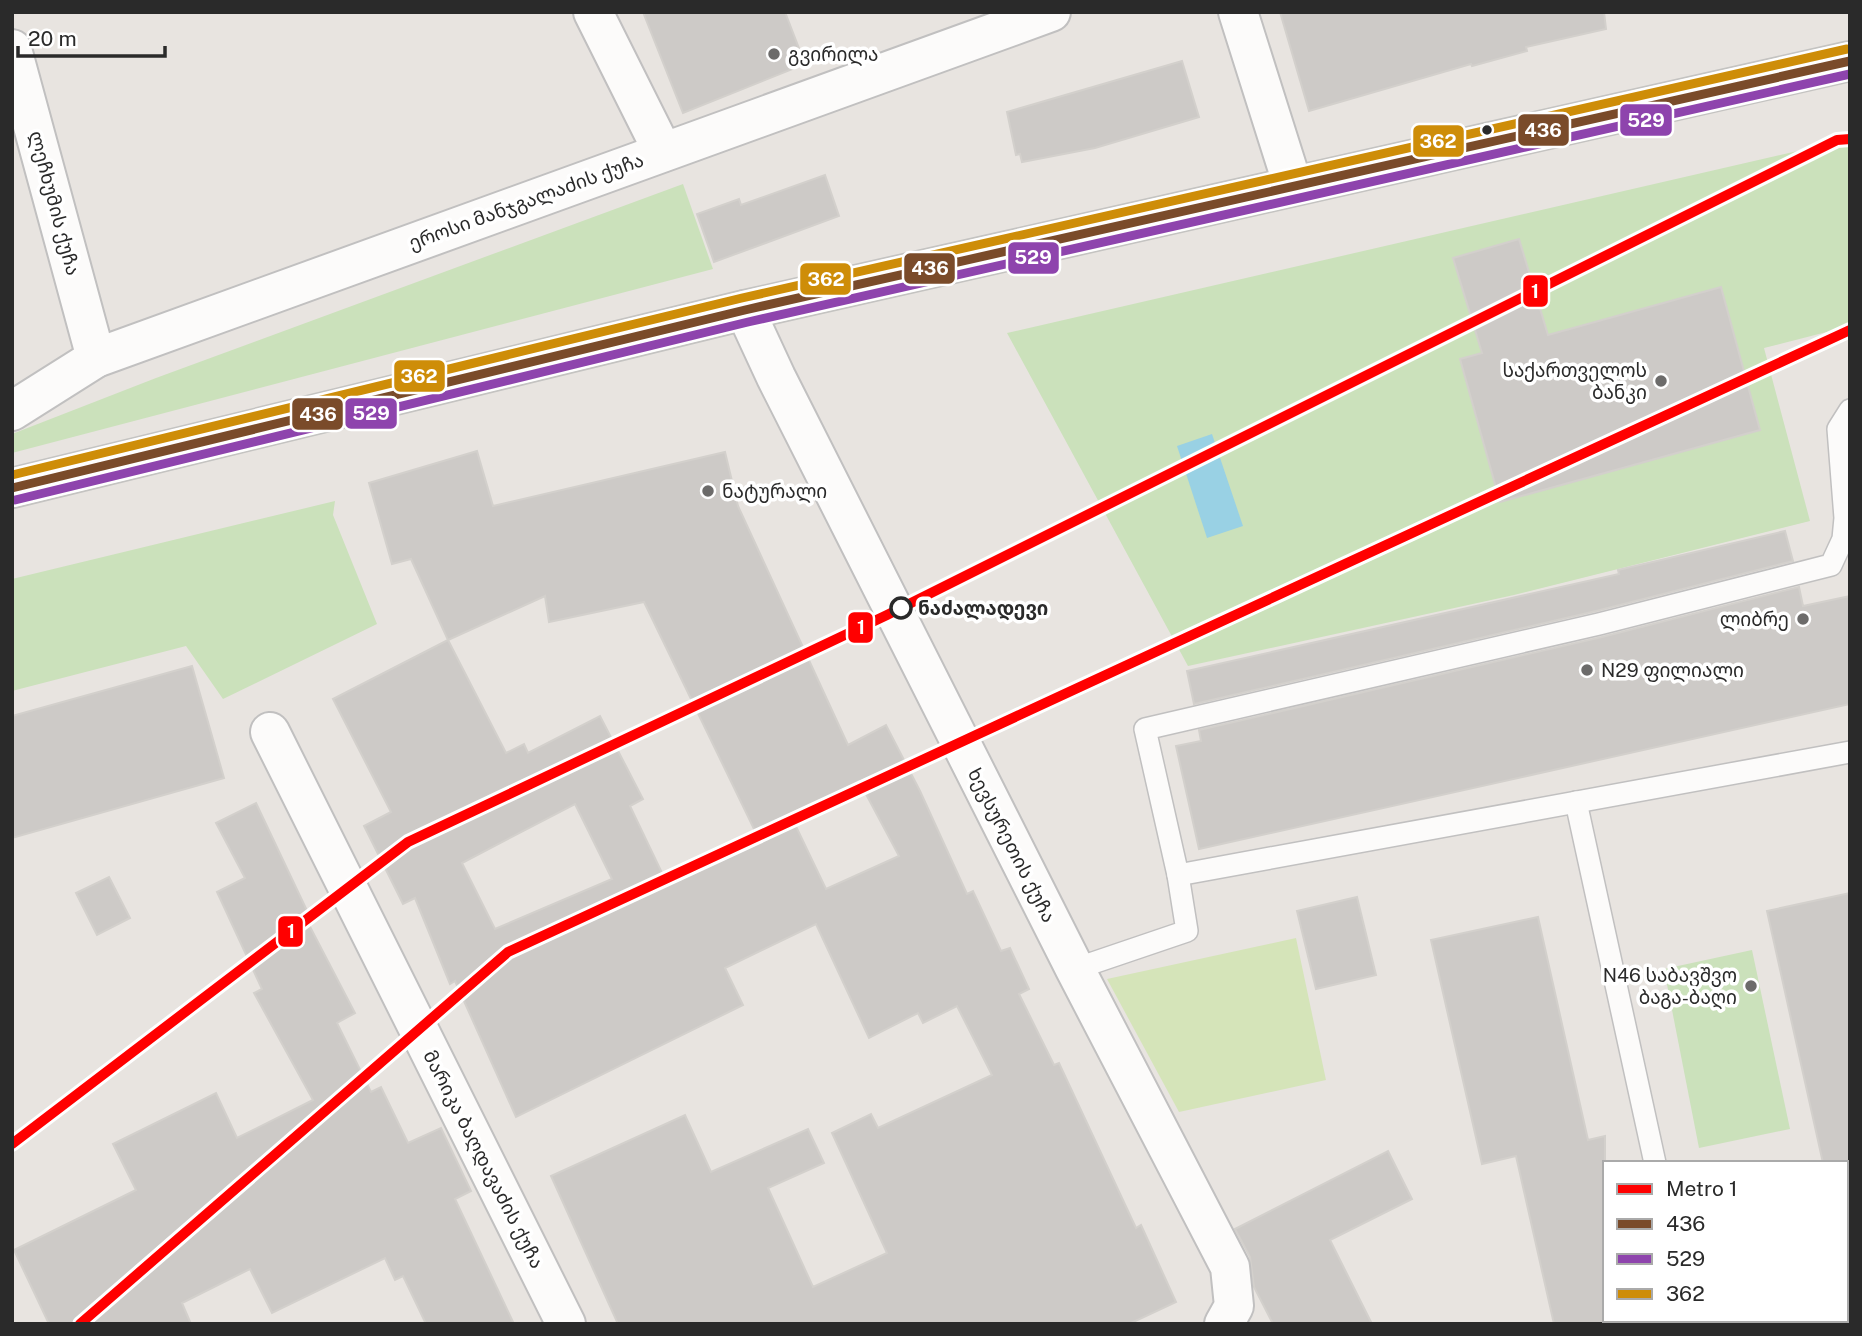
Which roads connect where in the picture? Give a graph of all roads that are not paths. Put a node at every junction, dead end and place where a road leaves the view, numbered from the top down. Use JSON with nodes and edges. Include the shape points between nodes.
{"nodes":[{"id":1,"x":593,"y":12,"type":"edge"},
{"id":2,"x":1051,"y":12,"type":"edge"},
{"id":3,"x":1238,"y":12,"type":"edge"},
{"id":4,"x":1850,"y":61,"type":"edge"},
{"id":5,"x":15,"y":69,"type":"edge"},
{"id":6,"x":663,"y":152,"type":"junction"},
{"id":7,"x":1293,"y":186,"type":"junction"},
{"id":8,"x":745,"y":310,"type":"junction"},
{"id":9,"x":96,"y":358,"type":"junction"},
{"id":10,"x":1850,"y":410,"type":"edge"},
{"id":11,"x":12,"y":411,"type":"edge"},
{"id":12,"x":12,"y":488,"type":"edge"},
{"id":13,"x":270,"y":732,"type":"dead end"},
{"id":14,"x":1850,"y":752,"type":"edge"},
{"id":15,"x":1576,"y":802,"type":"junction"},
{"id":16,"x":1178,"y":875,"type":"junction"},
{"id":17,"x":1075,"y":969,"type":"junction"},
{"id":18,"x":1655,"y":1161,"type":"edge"},
{"id":19,"x":1229,"y":1315,"type":"edge"},
{"id":20,"x":566,"y":1324,"type":"edge"}],
"edges":[{"from":1,"to":6,"type":"street"},
{"from":2,"to":6,"type":"street","name":"ეროსი მანჯგალაძის ქუჩა"},
{"from":3,"to":7,"type":"street"},
{"from":4,"to":7,"type":"main road"},
{"from":5,"to":9,"type":"street","name":"ლეჩხუმის ქუჩა"},
{"from":6,"to":9,"type":"street","name":"ეროსი მანჯგალაძის ქუჩა"},
{"from":7,"to":8,"type":"main road"},
{"from":8,"to":12,"type":"main road"},
{"from":8,"to":17,"type":"street","name":"ხევსურეთის ქუჩა"},
{"from":9,"to":11,"type":"street","name":"ეროსი მანჯგალაძის ქუჩა"},
{"from":10,"to":16,"type":"lane","via":[[1838,429],[1845,518],[1843,539],[1831,565],[1145,729]]},
{"from":13,"to":20,"type":"street","name":"მარიკა ბაღდავაძის ქუჩა"},
{"from":14,"to":15,"type":"lane"},
{"from":15,"to":16,"type":"lane"},
{"from":15,"to":18,"type":"lane"},
{"from":16,"to":17,"type":"lane","via":[[1187,931]]},
{"from":17,"to":19,"type":"street","name":"ხევსურეთის ქუჩა","via":[[1230,1267]]}]}
